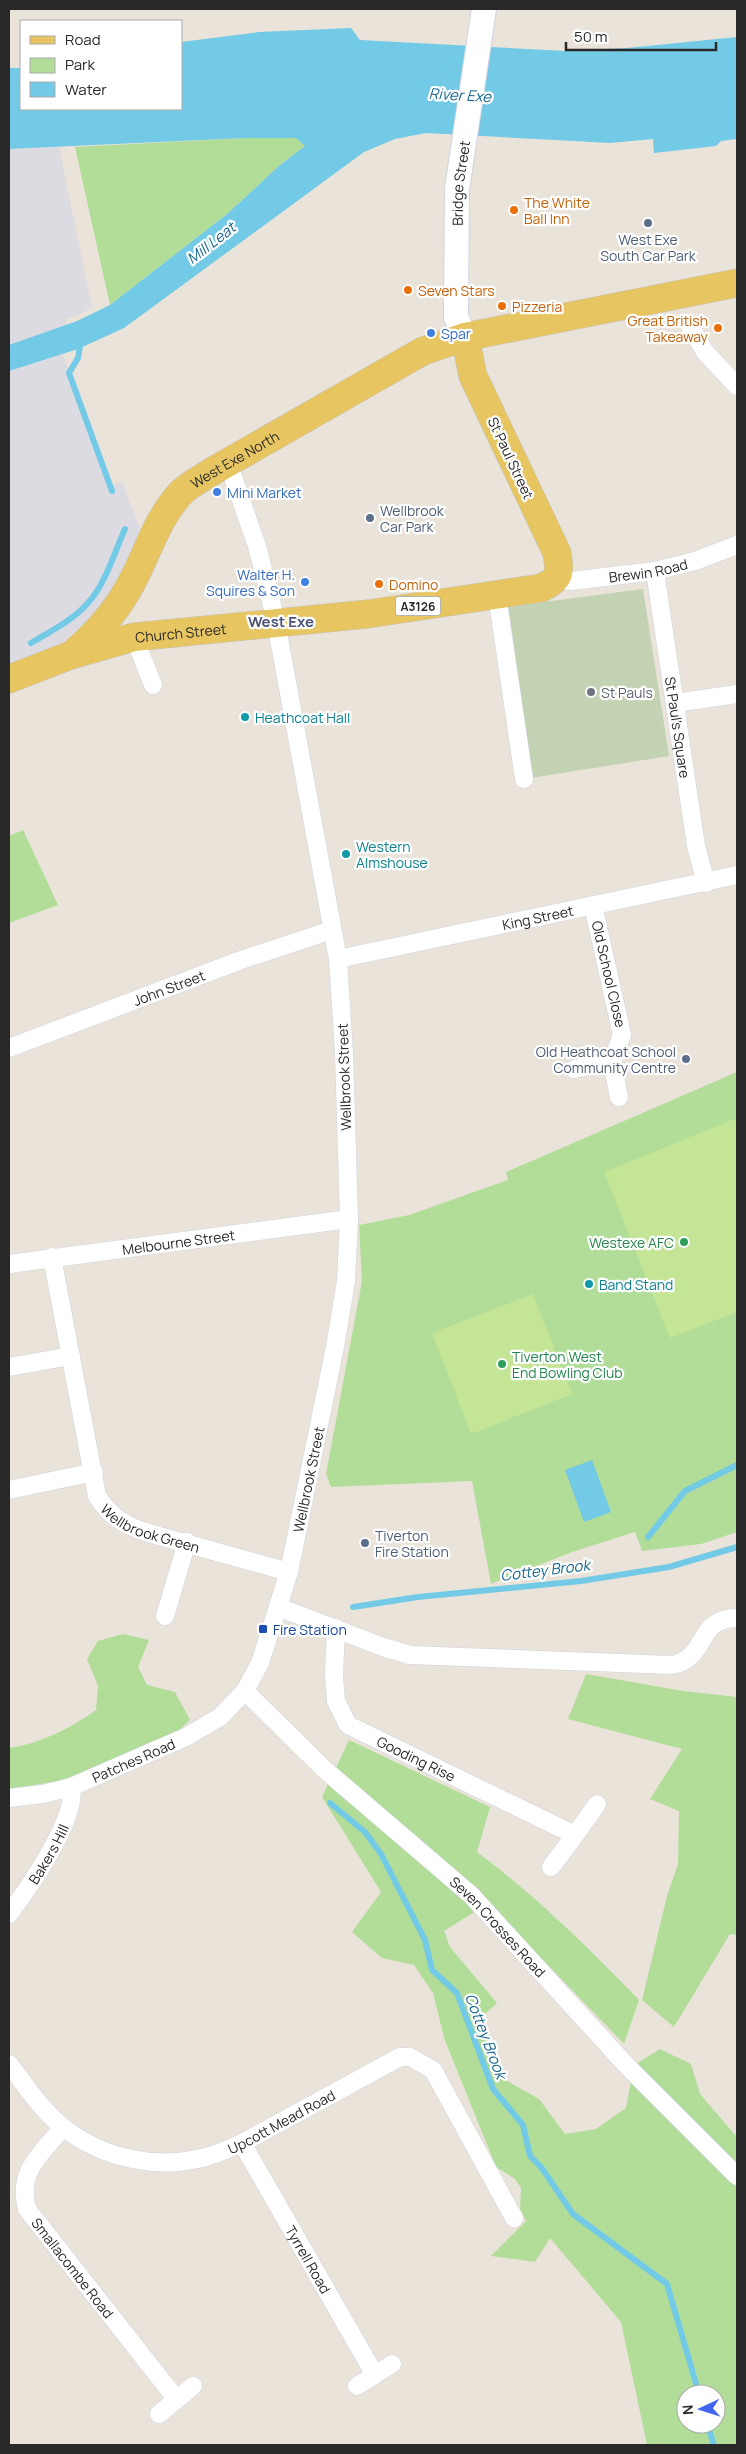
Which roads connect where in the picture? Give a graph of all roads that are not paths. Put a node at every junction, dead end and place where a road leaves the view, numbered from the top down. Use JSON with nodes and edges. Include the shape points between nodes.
{"nodes":[{"id":1,"x":482,"y":19,"type":"edge"},
{"id":2,"x":737,"y":283,"type":"edge"},
{"id":3,"x":689,"y":324,"type":"dead end"},
{"id":4,"x":465,"y":337,"type":"junction"},
{"id":5,"x":737,"y":386,"type":"edge"},
{"id":6,"x":228,"y":463,"type":"junction"},
{"id":7,"x":737,"y":545,"type":"edge"},
{"id":8,"x":655,"y":571,"type":"junction"},
{"id":9,"x":557,"y":578,"type":"junction"},
{"id":10,"x":497,"y":595,"type":"junction"},
{"id":11,"x":116,"y":609,"type":"junction"},
{"id":12,"x":276,"y":623,"type":"junction"},
{"id":13,"x":175,"y":631,"type":"junction"},
{"id":14,"x":134,"y":637,"type":"junction"},
{"id":15,"x":71,"y":655,"type":"junction"},
{"id":16,"x":9,"y":679,"type":"edge"},
{"id":17,"x":153,"y":685,"type":"dead end"},
{"id":18,"x":737,"y":694,"type":"edge"},
{"id":19,"x":675,"y":703,"type":"junction"},
{"id":20,"x":524,"y":779,"type":"dead end"},
{"id":21,"x":737,"y":875,"type":"edge"},
{"id":22,"x":706,"y":882,"type":"junction"},
{"id":23,"x":593,"y":905,"type":"junction"},
{"id":24,"x":332,"y":930,"type":"junction"},
{"id":25,"x":338,"y":959,"type":"junction"},
{"id":26,"x":9,"y":1048,"type":"edge"},
{"id":27,"x":612,"y":1062,"type":"junction"},
{"id":28,"x":574,"y":1069,"type":"dead end"},
{"id":29,"x":619,"y":1097,"type":"dead end"},
{"id":30,"x":349,"y":1219,"type":"junction"},
{"id":31,"x":52,"y":1257,"type":"junction"},
{"id":32,"x":9,"y":1264,"type":"edge"},
{"id":33,"x":71,"y":1356,"type":"junction"},
{"id":34,"x":9,"y":1367,"type":"edge"},
{"id":35,"x":94,"y":1472,"type":"junction"},
{"id":36,"x":9,"y":1490,"type":"edge"},
{"id":37,"x":187,"y":1542,"type":"junction"},
{"id":38,"x":289,"y":1572,"type":"junction"},
{"id":39,"x":278,"y":1607,"type":"junction"},
{"id":40,"x":165,"y":1616,"type":"dead end"},
{"id":41,"x":737,"y":1618,"type":"edge"},
{"id":42,"x":336,"y":1628,"type":"junction"},
{"id":43,"x":245,"y":1691,"type":"junction"},
{"id":44,"x":71,"y":1787,"type":"junction"},
{"id":45,"x":9,"y":1798,"type":"edge"},
{"id":46,"x":597,"y":1804,"type":"dead end"},
{"id":47,"x":574,"y":1835,"type":"junction"},
{"id":48,"x":551,"y":1867,"type":"dead end"},
{"id":49,"x":9,"y":1914,"type":"edge"},
{"id":50,"x":9,"y":2064,"type":"edge"},
{"id":51,"x":63,"y":2128,"type":"junction"},
{"id":52,"x":242,"y":2143,"type":"junction"},
{"id":53,"x":737,"y":2176,"type":"edge"},
{"id":54,"x":514,"y":2218,"type":"dead end"},
{"id":55,"x":392,"y":2364,"type":"dead end"},
{"id":56,"x":375,"y":2374,"type":"junction"},
{"id":57,"x":193,"y":2386,"type":"dead end"},
{"id":58,"x":357,"y":2386,"type":"dead end"},
{"id":59,"x":176,"y":2400,"type":"junction"},
{"id":60,"x":160,"y":2414,"type":"dead end"}],
"edges":[{"from":1,"to":4,"type":"street","name":"Bridge Street","via":[[457,189],[456,317]]},
{"from":2,"to":4,"type":"main road","number":"A3126"},
{"from":3,"to":5,"type":"street","via":[[705,352]]},
{"from":4,"to":6,"type":"main road","name":"West Exe North","number":"A3126","via":[[423,351]]},
{"from":4,"to":9,"type":"main road","name":"St Paul Street","via":[[473,376],[557,553]]},
{"from":6,"to":11,"type":"main road","name":"West Exe North","number":"A3126","via":[[180,493],[164,515]]},
{"from":6,"to":12,"type":"street","name":"Wellbrook Street","via":[[257,546]]},
{"from":7,"to":8,"type":"street","name":"Brewin Road"},
{"from":8,"to":9,"type":"street","name":"Brewin Road","via":[[571,581]]},
{"from":8,"to":19,"type":"street","name":"St Paul's Square"},
{"from":9,"to":10,"type":"main road","name":"Church Street","number":"A3126","via":[[541,588]]},
{"from":10,"to":12,"type":"main road","name":"Church Street","number":"A3126","via":[[368,614]]},
{"from":10,"to":20,"type":"street"},
{"from":11,"to":13,"type":"main road","via":[[133,622]]},
{"from":11,"to":15,"type":"main road","name":"West Exe North","number":"A3126","via":[[100,630]]},
{"from":12,"to":13,"type":"main road","name":"Church Street","number":"A3126"},
{"from":12,"to":24,"type":"street","name":"Wellbrook Street"},
{"from":13,"to":14,"type":"main road","name":"Church Street","number":"A3126"},
{"from":14,"to":15,"type":"main road","name":"Church Street","number":"A3126"},
{"from":14,"to":17,"type":"street"},
{"from":15,"to":16,"type":"main road","number":"A3126"},
{"from":18,"to":19,"type":"street"},
{"from":19,"to":22,"type":"street","name":"St Paul's Square","via":[[696,846]]},
{"from":21,"to":22,"type":"street","name":"King Street"},
{"from":22,"to":23,"type":"street","name":"King Street"},
{"from":23,"to":25,"type":"street","name":"King Street"},
{"from":23,"to":27,"type":"street","name":"Old School Close","via":[[622,1035]]},
{"from":24,"to":25,"type":"street","name":"Wellbrook Street"},
{"from":24,"to":26,"type":"street","name":"John Street","via":[[241,960]]},
{"from":25,"to":30,"type":"street","name":"Wellbrook Street"},
{"from":27,"to":28,"type":"street"},
{"from":27,"to":29,"type":"street"},
{"from":30,"to":31,"type":"street","name":"Melbourne Street"},
{"from":30,"to":38,"type":"street","name":"Wellbrook Street","via":[[346,1280],[335,1347]]},
{"from":31,"to":32,"type":"street","name":"Melbourne Street"},
{"from":31,"to":33,"type":"street","name":"Wellbrook Green"},
{"from":33,"to":34,"type":"street"},
{"from":33,"to":35,"type":"street","name":"Wellbrook Green"},
{"from":35,"to":36,"type":"street"},
{"from":35,"to":37,"type":"street","name":"Wellbrook Green","via":[[97,1496],[115,1519],[145,1532]]},
{"from":37,"to":38,"type":"street","name":"Wellbrook Green"},
{"from":37,"to":40,"type":"street"},
{"from":38,"to":39,"type":"street","name":"Wellbrook Street"},
{"from":39,"to":42,"type":"street"},
{"from":39,"to":43,"type":"street","name":"Wellbrook Street","via":[[260,1663]]},
{"from":41,"to":42,"type":"street","via":[[712,1624],[693,1655],[684,1663],[672,1665],[410,1654]]},
{"from":42,"to":47,"type":"street","name":"Gooding Rise","via":[[336,1701],[348,1725]]},
{"from":43,"to":44,"type":"street","name":"Patches Road","via":[[220,1716],[186,1737]]},
{"from":43,"to":53,"type":"street","name":"Seven Crosses Road","via":[[324,1769],[471,1895],[627,2066]]},
{"from":44,"to":45,"type":"street","name":"Patches Road"},
{"from":44,"to":49,"type":"street","name":"Bakers Hill","via":[[73,1796],[55,1843]]},
{"from":46,"to":47,"type":"street"},
{"from":47,"to":48,"type":"street"},
{"from":50,"to":51,"type":"street","name":"Upcott Mead Road"},
{"from":51,"to":52,"type":"street","name":"Upcott Mead Road","via":[[84,2142],[110,2152],[160,2163],[206,2157]]},
{"from":51,"to":59,"type":"street","name":"Smallacombe Road","via":[[26,2174],[27,2209]]},
{"from":52,"to":54,"type":"street","name":"Upcott Mead Road","via":[[400,2057],[410,2057],[432,2070],[509,2193]]},
{"from":52,"to":56,"type":"street","name":"Tyrrell Road"},
{"from":55,"to":56,"type":"street"},
{"from":56,"to":58,"type":"street"},
{"from":57,"to":59,"type":"street"},
{"from":59,"to":60,"type":"street"}]}
